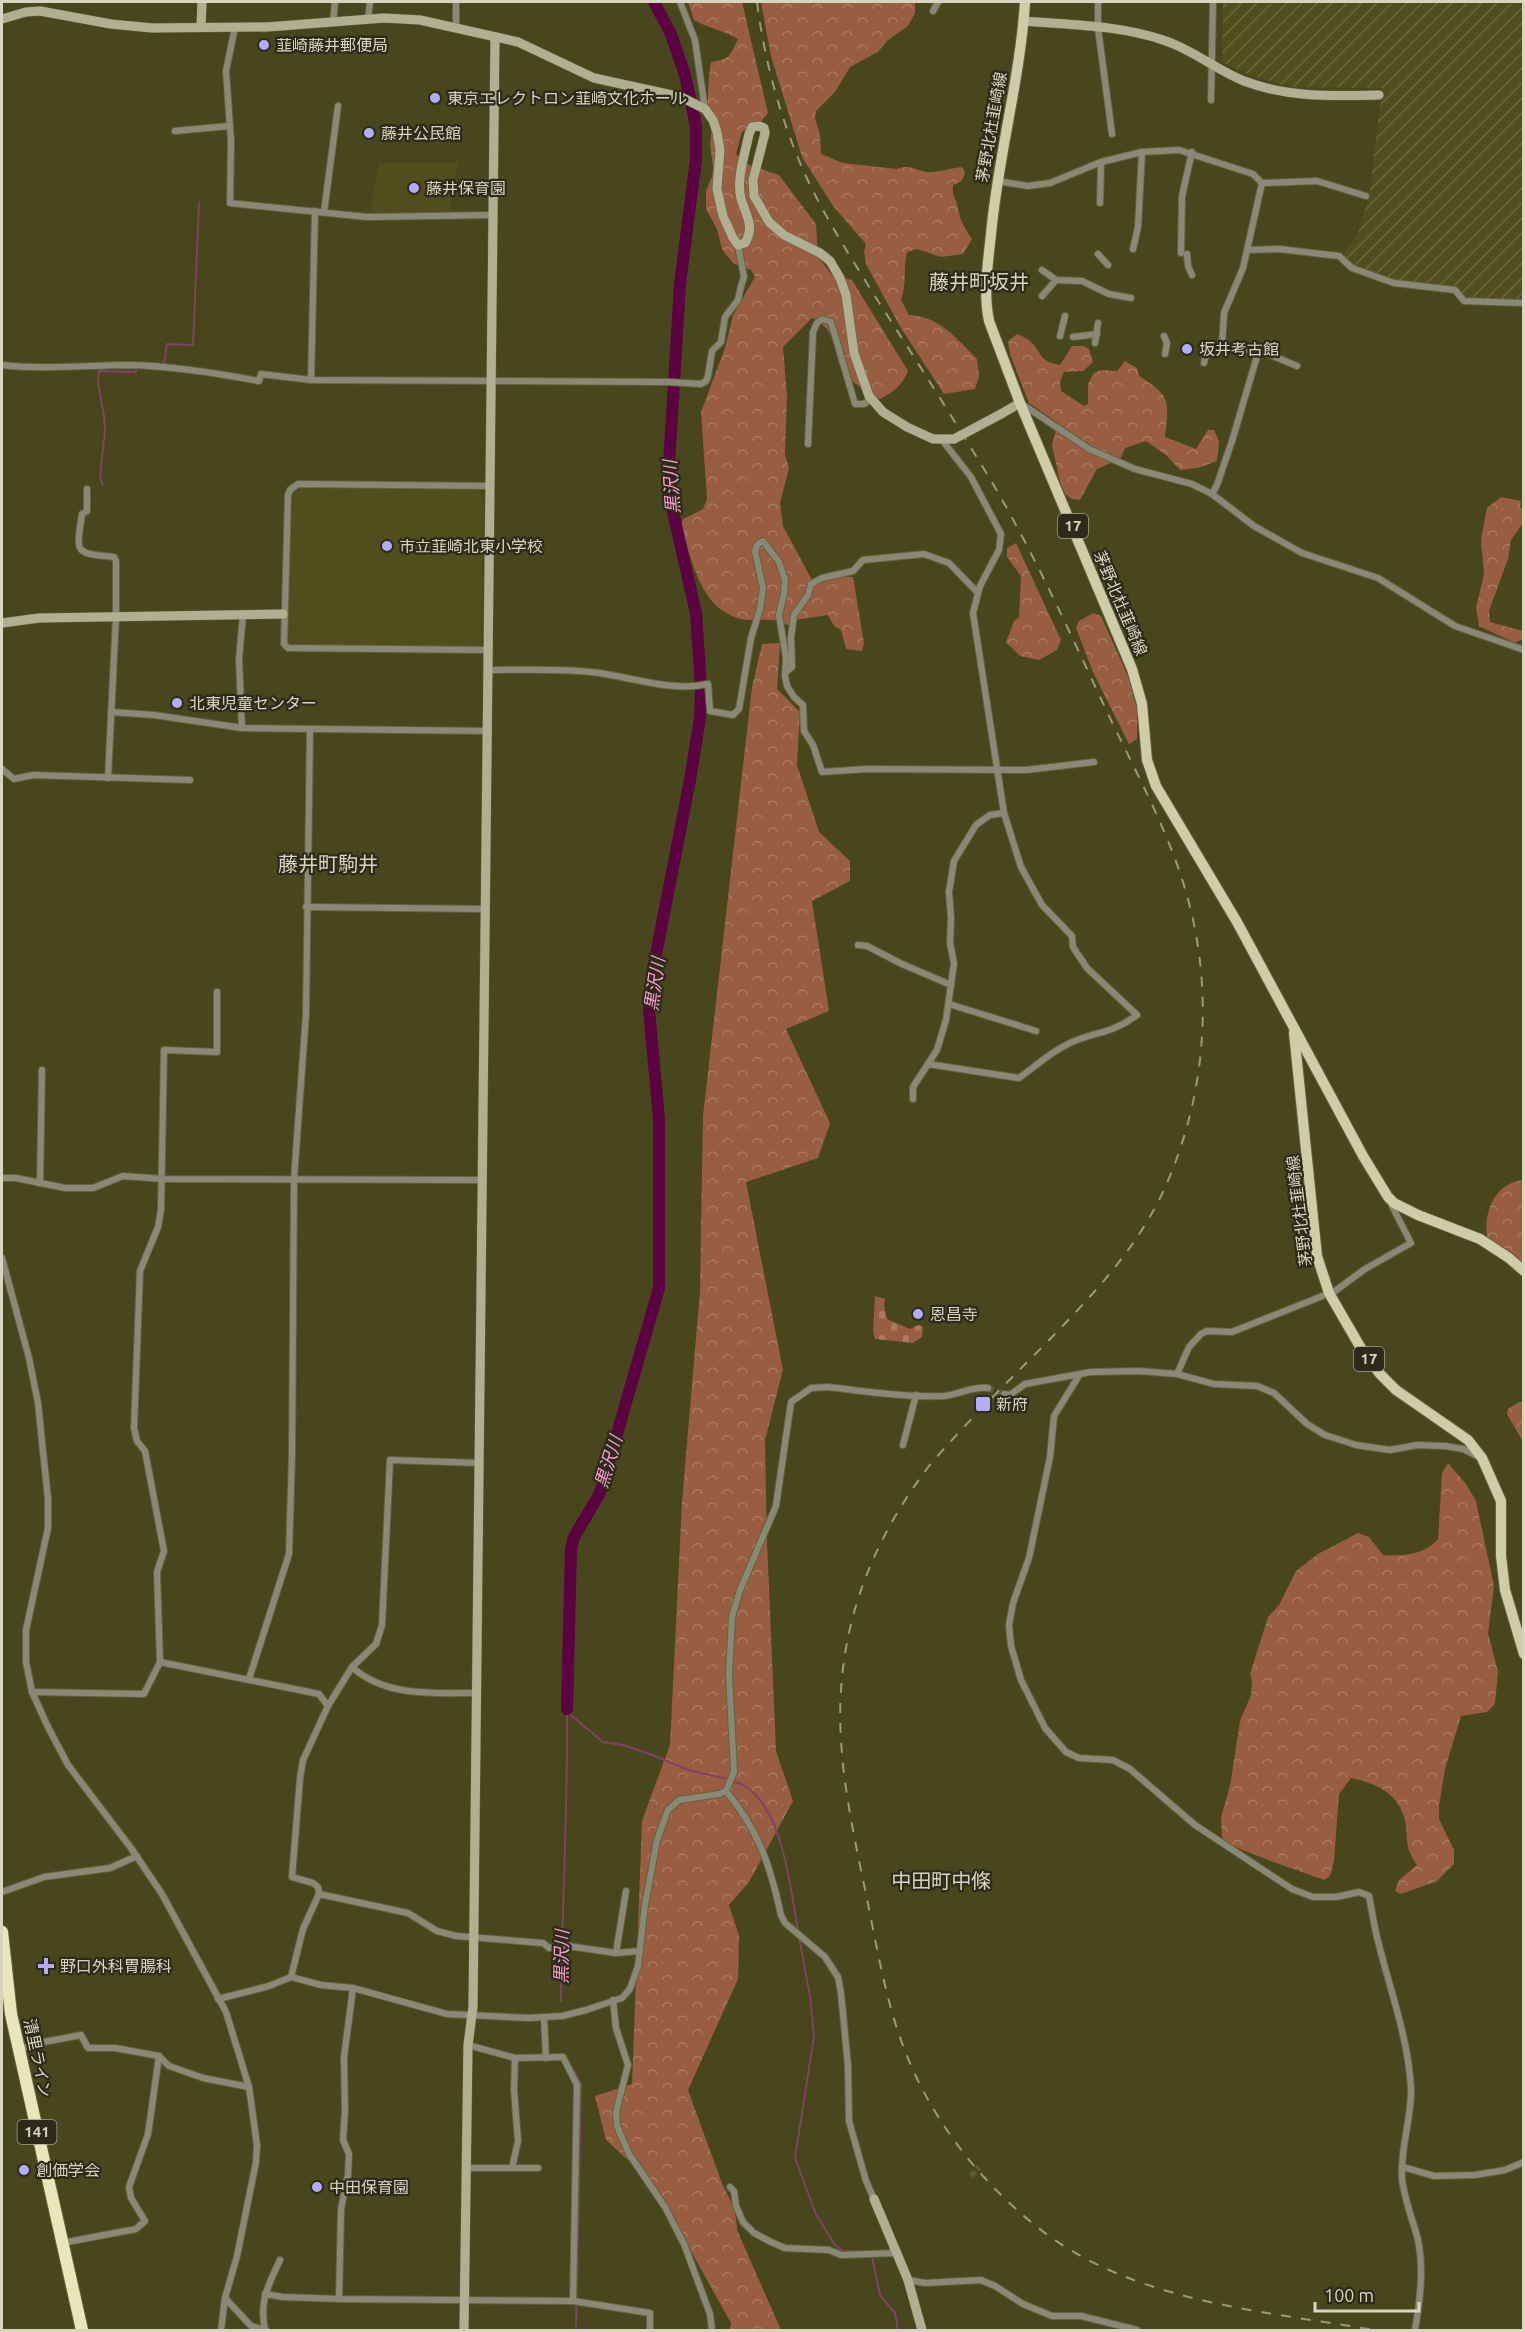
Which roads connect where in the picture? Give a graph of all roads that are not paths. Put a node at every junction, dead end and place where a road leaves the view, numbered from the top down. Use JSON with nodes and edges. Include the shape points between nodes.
{"nodes":[{"id":1,"x":202,"y":2,"type":"edge"},
{"id":2,"x":335,"y":2,"type":"edge"},
{"id":3,"x":370,"y":2,"type":"edge"},
{"id":4,"x":456,"y":2,"type":"edge"},
{"id":5,"x":680,"y":2,"type":"edge"},
{"id":6,"x":939,"y":2,"type":"edge"},
{"id":7,"x":1025,"y":2,"type":"edge"},
{"id":8,"x":1098,"y":2,"type":"edge"},
{"id":9,"x":1212,"y":2,"type":"edge"},
{"id":10,"x":933,"y":11,"type":"dead end"},
{"id":11,"x":2,"y":19,"type":"edge"},
{"id":12,"x":368,"y":19,"type":"junction"},
{"id":13,"x":1024,"y":21,"type":"junction"},
{"id":14,"x":333,"y":22,"type":"junction"},
{"id":15,"x":201,"y":27,"type":"junction"},
{"id":16,"x":235,"y":27,"type":"junction"},
{"id":17,"x":456,"y":27,"type":"junction"},
{"id":18,"x":1098,"y":28,"type":"junction"},
{"id":19,"x":495,"y":37,"type":"junction"},
{"id":20,"x":1211,"y":65,"type":"junction"},
{"id":21,"x":1379,"y":95,"type":"dead end"},
{"id":22,"x":1211,"y":99,"type":"dead end"},
{"id":23,"x":338,"y":106,"type":"dead end"},
{"id":24,"x":701,"y":107,"type":"junction"},
{"id":25,"x":229,"y":126,"type":"junction"},
{"id":26,"x":175,"y":131,"type":"dead end"},
{"id":27,"x":1113,"y":134,"type":"dead end"},
{"id":28,"x":1142,"y":152,"type":"junction"},
{"id":29,"x":1192,"y":152,"type":"junction"},
{"id":30,"x":1101,"y":162,"type":"junction"},
{"id":31,"x":997,"y":181,"type":"junction"},
{"id":32,"x":1262,"y":183,"type":"junction"},
{"id":33,"x":1366,"y":196,"type":"dead end"},
{"id":34,"x":1100,"y":203,"type":"dead end"},
{"id":35,"x":315,"y":211,"type":"junction"},
{"id":36,"x":324,"y":212,"type":"junction"},
{"id":37,"x":492,"y":215,"type":"junction"},
{"id":38,"x":738,"y":245,"type":"junction"},
{"id":39,"x":1132,"y":249,"type":"dead end"},
{"id":40,"x":1247,"y":250,"type":"junction"},
{"id":41,"x":1098,"y":254,"type":"dead end"},
{"id":42,"x":1108,"y":265,"type":"dead end"},
{"id":43,"x":1042,"y":270,"type":"dead end"},
{"id":44,"x":1192,"y":275,"type":"dead end"},
{"id":45,"x":1056,"y":280,"type":"junction"},
{"id":46,"x":1042,"y":296,"type":"dead end"},
{"id":47,"x":1131,"y":298,"type":"dead end"},
{"id":48,"x":1524,"y":303,"type":"edge"},
{"id":49,"x":1065,"y":316,"type":"dead end"},
{"id":50,"x":1098,"y":323,"type":"dead end"},
{"id":51,"x":1097,"y":334,"type":"junction"},
{"id":52,"x":1060,"y":336,"type":"dead end"},
{"id":53,"x":1164,"y":336,"type":"dead end"},
{"id":54,"x":1073,"y":337,"type":"dead end"},
{"id":55,"x":1095,"y":343,"type":"dead end"},
{"id":56,"x":1208,"y":345,"type":"dead end"},
{"id":57,"x":1258,"y":352,"type":"junction"},
{"id":58,"x":1164,"y":354,"type":"dead end"},
{"id":59,"x":1204,"y":363,"type":"dead end"},
{"id":60,"x":2,"y":365,"type":"edge"},
{"id":61,"x":1297,"y":366,"type":"dead end"},
{"id":62,"x":311,"y":380,"type":"junction"},
{"id":63,"x":491,"y":380,"type":"junction"},
{"id":64,"x":872,"y":399,"type":"junction"},
{"id":65,"x":1020,"y":403,"type":"junction"},
{"id":66,"x":942,"y":440,"type":"junction"},
{"id":67,"x":808,"y":444,"type":"dead end"},
{"id":68,"x":490,"y":486,"type":"junction"},
{"id":69,"x":87,"y":489,"type":"dead end"},
{"id":70,"x":1212,"y":494,"type":"junction"},
{"id":71,"x":978,"y":593,"type":"junction"},
{"id":72,"x":283,"y":614,"type":"junction"},
{"id":73,"x":243,"y":615,"type":"junction"},
{"id":74,"x":116,"y":617,"type":"junction"},
{"id":75,"x":2,"y":623,"type":"edge"},
{"id":76,"x":488,"y":650,"type":"junction"},
{"id":77,"x":1524,"y":650,"type":"edge"},
{"id":78,"x":489,"y":670,"type":"junction"},
{"id":79,"x":786,"y":672,"type":"junction"},
{"id":80,"x":111,"y":712,"type":"junction"},
{"id":81,"x":242,"y":728,"type":"junction"},
{"id":82,"x":310,"y":729,"type":"junction"},
{"id":83,"x":488,"y":731,"type":"junction"},
{"id":84,"x":1094,"y":762,"type":"dead end"},
{"id":85,"x":2,"y":769,"type":"edge"},
{"id":86,"x":996,"y":770,"type":"junction"},
{"id":87,"x":108,"y":778,"type":"junction"},
{"id":88,"x":190,"y":780,"type":"dead end"},
{"id":89,"x":1004,"y":813,"type":"junction"},
{"id":90,"x":306,"y":907,"type":"junction"},
{"id":91,"x":486,"y":909,"type":"junction"},
{"id":92,"x":858,"y":945,"type":"dead end"},
{"id":93,"x":951,"y":985,"type":"junction"},
{"id":94,"x":217,"y":992,"type":"dead end"},
{"id":95,"x":948,"y":1004,"type":"junction"},
{"id":96,"x":1290,"y":1018,"type":"junction"},
{"id":97,"x":1036,"y":1031,"type":"dead end"},
{"id":98,"x":928,"y":1064,"type":"junction"},
{"id":99,"x":42,"y":1070,"type":"dead end"},
{"id":100,"x":913,"y":1099,"type":"dead end"},
{"id":101,"x":2,"y":1178,"type":"edge"},
{"id":102,"x":163,"y":1179,"type":"junction"},
{"id":103,"x":294,"y":1179,"type":"junction"},
{"id":104,"x":483,"y":1180,"type":"junction"},
{"id":105,"x":40,"y":1183,"type":"junction"},
{"id":106,"x":1394,"y":1203,"type":"junction"},
{"id":107,"x":2,"y":1258,"type":"edge"},
{"id":108,"x":1524,"y":1271,"type":"edge"},
{"id":109,"x":1329,"y":1293,"type":"junction"},
{"id":110,"x":1080,"y":1374,"type":"junction"},
{"id":111,"x":1177,"y":1374,"type":"junction"},
{"id":112,"x":988,"y":1388,"type":"tunnel mouth"},
{"id":113,"x":1004,"y":1394,"type":"tunnel mouth"},
{"id":114,"x":916,"y":1395,"type":"junction"},
{"id":115,"x":903,"y":1445,"type":"dead end"},
{"id":116,"x":1482,"y":1458,"type":"junction"},
{"id":117,"x":479,"y":1463,"type":"junction"},
{"id":118,"x":1524,"y":1654,"type":"edge"},
{"id":119,"x":160,"y":1662,"type":"junction"},
{"id":120,"x":352,"y":1667,"type":"junction"},
{"id":121,"x":249,"y":1679,"type":"junction"},
{"id":122,"x":32,"y":1692,"type":"junction"},
{"id":123,"x":476,"y":1693,"type":"junction"},
{"id":124,"x":328,"y":1706,"type":"junction"},
{"id":125,"x":726,"y":1791,"type":"junction"},
{"id":126,"x":137,"y":1856,"type":"junction"},
{"id":127,"x":626,"y":1890,"type":"dead end"},
{"id":128,"x":2,"y":1892,"type":"edge"},
{"id":129,"x":319,"y":1894,"type":"junction"},
{"id":130,"x":2,"y":1932,"type":"edge"},
{"id":131,"x":473,"y":1938,"type":"junction"},
{"id":132,"x":640,"y":1951,"type":"junction"},
{"id":133,"x":616,"y":1953,"type":"junction"},
{"id":134,"x":291,"y":1977,"type":"junction"},
{"id":135,"x":353,"y":1988,"type":"junction"},
{"id":136,"x":218,"y":1999,"type":"junction"},
{"id":137,"x":613,"y":2000,"type":"junction"},
{"id":138,"x":472,"y":2016,"type":"junction"},
{"id":139,"x":544,"y":2017,"type":"junction"},
{"id":140,"x":468,"y":2045,"type":"junction"},
{"id":141,"x":19,"y":2049,"type":"junction"},
{"id":142,"x":159,"y":2056,"type":"junction"},
{"id":143,"x":515,"y":2058,"type":"junction"},
{"id":144,"x":546,"y":2058,"type":"junction"},
{"id":145,"x":249,"y":2087,"type":"junction"},
{"id":146,"x":1524,"y":2162,"type":"edge"},
{"id":147,"x":1402,"y":2167,"type":"junction"},
{"id":148,"x":465,"y":2168,"type":"junction"},
{"id":149,"x":512,"y":2168,"type":"junction"},
{"id":150,"x":538,"y":2168,"type":"dead end"},
{"id":151,"x":730,"y":2187,"type":"dead end"},
{"id":152,"x":874,"y":2199,"type":"joint"},
{"id":153,"x":62,"y":2244,"type":"junction"},
{"id":154,"x":896,"y":2253,"type":"junction"},
{"id":155,"x":280,"y":2260,"type":"dead end"},
{"id":156,"x":908,"y":2280,"type":"junction"},
{"id":157,"x":265,"y":2294,"type":"junction"},
{"id":158,"x":225,"y":2298,"type":"junction"},
{"id":159,"x":339,"y":2299,"type":"junction"},
{"id":160,"x":464,"y":2300,"type":"junction"},
{"id":161,"x":573,"y":2301,"type":"junction"},
{"id":162,"x":266,"y":2330,"type":"edge"},
{"id":163,"x":82,"y":2331,"type":"edge"},
{"id":164,"x":221,"y":2331,"type":"edge"},
{"id":165,"x":464,"y":2331,"type":"edge"},
{"id":166,"x":650,"y":2331,"type":"edge"},
{"id":167,"x":712,"y":2331,"type":"edge"},
{"id":168,"x":922,"y":2331,"type":"edge"},
{"id":169,"x":1137,"y":2331,"type":"edge"},
{"id":170,"x":1415,"y":2331,"type":"edge"}],
"edges":[{"from":1,"to":15,"type":"street"},
{"from":2,"to":14,"type":"street"},
{"from":3,"to":12,"type":"street"},
{"from":4,"to":17,"type":"street"},
{"from":5,"to":24,"type":"street","via":[[695,40]]},
{"from":6,"to":10,"type":"street"},
{"from":7,"to":13,"type":"main road","name":"茅野北杜韮崎線","number":"17"},
{"from":8,"to":18,"type":"street"},
{"from":9,"to":20,"type":"street"},
{"from":11,"to":15,"type":"street","via":[[40,11],[128,27]]},
{"from":12,"to":14,"type":"street"},
{"from":12,"to":17,"type":"street"},
{"from":13,"to":18,"type":"street"},
{"from":13,"to":31,"type":"main road","name":"茅野北杜韮崎線","number":"17"},
{"from":14,"to":16,"type":"street"},
{"from":15,"to":16,"type":"street"},
{"from":16,"to":25,"type":"street","via":[[226,71]]},
{"from":17,"to":19,"type":"street"},
{"from":18,"to":20,"type":"street","via":[[1166,41]]},
{"from":18,"to":27,"type":"street"},
{"from":19,"to":24,"type":"street","via":[[518,42],[594,78]]},
{"from":19,"to":37,"type":"street"},
{"from":20,"to":21,"type":"street","via":[[1244,81],[1299,96]]},
{"from":20,"to":22,"type":"street"},
{"from":23,"to":36,"type":"street"},
{"from":24,"to":38,"type":"street","via":[[713,120],[717,132],[717,189],[723,216]]},
{"from":25,"to":26,"type":"street"},
{"from":25,"to":35,"type":"street","via":[[230,203]]},
{"from":28,"to":29,"type":"street"},
{"from":28,"to":30,"type":"street"},
{"from":28,"to":39,"type":"street","via":[[1138,227]]},
{"from":29,"to":32,"type":"street","via":[[1253,174]]},
{"from":29,"to":44,"type":"street","via":[[1182,196],[1184,253]]},
{"from":30,"to":31,"type":"street","via":[[1050,183],[1028,186]]},
{"from":30,"to":34,"type":"street"},
{"from":31,"to":65,"type":"main road","name":"茅野北杜韮崎線","number":"17","via":[[987,266],[987,307]]},
{"from":32,"to":33,"type":"street","via":[[1317,181]]},
{"from":32,"to":40,"type":"street"},
{"from":35,"to":36,"type":"street"},
{"from":35,"to":62,"type":"street"},
{"from":36,"to":37,"type":"street","via":[[380,218]]},
{"from":37,"to":63,"type":"street"},
{"from":38,"to":63,"type":"street","via":[[744,277],[738,300],[725,318],[721,342],[710,357],[706,381],[701,384]]},
{"from":38,"to":64,"type":"street","via":[[745,243],[750,232],[741,197],[741,171],[748,134],[752,127],[759,126],[765,133],[753,180],[754,196],[769,222],[784,235],[820,253],[840,278],[854,353]]},
{"from":40,"to":48,"type":"street","via":[[1279,249],[1339,256],[1352,268],[1394,283],[1455,290],[1464,301]]},
{"from":40,"to":57,"type":"street","via":[[1224,313],[1222,346]]},
{"from":41,"to":42,"type":"street"},
{"from":43,"to":45,"type":"street"},
{"from":45,"to":46,"type":"street"},
{"from":45,"to":47,"type":"street","via":[[1082,281],[1109,294]]},
{"from":49,"to":52,"type":"street"},
{"from":50,"to":51,"type":"street"},
{"from":51,"to":54,"type":"street"},
{"from":51,"to":55,"type":"street"},
{"from":53,"to":58,"type":"street"},
{"from":56,"to":59,"type":"street"},
{"from":57,"to":61,"type":"street"},
{"from":57,"to":70,"type":"street"},
{"from":60,"to":62,"type":"street","via":[[43,369],[139,366],[196,369],[259,381],[261,374]]},
{"from":62,"to":63,"type":"street"},
{"from":63,"to":68,"type":"street"},
{"from":64,"to":66,"type":"street","via":[[883,412],[907,427]]},
{"from":64,"to":67,"type":"street","via":[[855,404],[831,322],[822,319],[813,332]]},
{"from":65,"to":66,"type":"street","bridge":true,"via":[[954,439]]},
{"from":65,"to":70,"type":"street","via":[[1089,449],[1135,470],[1192,484]]},
{"from":65,"to":96,"type":"main road","name":"茅野北杜韮崎線","number":"17","via":[[1132,669],[1142,704],[1147,760],[1156,786]]},
{"from":66,"to":71,"type":"street","via":[[971,477],[1001,534],[999,550]]},
{"from":68,"to":72,"type":"street","via":[[298,484],[288,495]]},
{"from":68,"to":76,"type":"street"},
{"from":69,"to":74,"type":"street","via":[[87,511],[82,514],[78,543],[80,551],[86,554],[114,557]]},
{"from":70,"to":77,"type":"street","via":[[1254,526],[1302,553],[1378,578],[1455,626]]},
{"from":71,"to":79,"type":"street","via":[[949,563],[924,554],[863,560],[854,571],[812,584],[794,615],[792,667]]},
{"from":71,"to":86,"type":"street","via":[[973,613]]},
{"from":72,"to":73,"type":"street"},
{"from":72,"to":76,"type":"street","via":[[284,644],[288,648]]},
{"from":73,"to":74,"type":"street"},
{"from":73,"to":81,"type":"street","via":[[239,659]]},
{"from":74,"to":75,"type":"street","via":[[39,618]]},
{"from":74,"to":80,"type":"street"},
{"from":76,"to":78,"type":"street"},
{"from":78,"to":79,"type":"street","via":[[598,672],[647,683],[708,684],[710,711],[736,713],[762,599],[754,551],[763,541],[779,562],[785,580],[779,615]]},
{"from":78,"to":83,"type":"street"},
{"from":79,"to":86,"type":"street","via":[[787,686],[802,705],[804,731],[822,772]]},
{"from":80,"to":81,"type":"street"},
{"from":80,"to":87,"type":"street"},
{"from":81,"to":82,"type":"street"},
{"from":82,"to":83,"type":"street"},
{"from":82,"to":90,"type":"street"},
{"from":83,"to":91,"type":"street"},
{"from":84,"to":86,"type":"street"},
{"from":85,"to":87,"type":"street","via":[[14,779],[33,775]]},
{"from":86,"to":89,"type":"street"},
{"from":87,"to":88,"type":"street"},
{"from":89,"to":93,"type":"street","via":[[990,815],[976,825],[954,861],[949,892],[954,963]]},
{"from":89,"to":98,"type":"street","via":[[1032,890],[1072,936],[1073,947],[1087,968],[1137,1015],[1112,1031],[1060,1048],[1019,1078]]},
{"from":90,"to":91,"type":"street"},
{"from":90,"to":103,"type":"street","via":[[306,1014]]},
{"from":91,"to":104,"type":"street"},
{"from":92,"to":93,"type":"street"},
{"from":93,"to":95,"type":"street"},
{"from":94,"to":102,"type":"street","via":[[217,1052],[164,1050]]},
{"from":95,"to":97,"type":"street"},
{"from":95,"to":98,"type":"street","via":[[942,1038]]},
{"from":96,"to":106,"type":"main road","name":"茅野北杜韮崎線","number":"17","via":[[1364,1156]]},
{"from":96,"to":109,"type":"main road","name":"茅野北杜韮崎線","number":"17","via":[[1296,1042],[1317,1256]]},
{"from":98,"to":100,"type":"street","via":[[913,1087]]},
{"from":99,"to":105,"type":"street"},
{"from":101,"to":105,"type":"street"},
{"from":102,"to":103,"type":"street"},
{"from":102,"to":105,"type":"street","via":[[123,1176],[93,1188]]},
{"from":102,"to":119,"type":"street","via":[[158,1227],[140,1271],[134,1428],[145,1451],[164,1551],[157,1572]]},
{"from":103,"to":104,"type":"street"},
{"from":103,"to":121,"type":"street","via":[[289,1554]]},
{"from":104,"to":117,"type":"street"},
{"from":106,"to":108,"type":"main road","name":"茅野北杜韮崎線","number":"17","via":[[1480,1239]]},
{"from":106,"to":109,"type":"street","via":[[1392,1206],[1411,1243]]},
{"from":107,"to":122,"type":"street","via":[[34,1381],[48,1499],[48,1528],[26,1630],[26,1662]]},
{"from":109,"to":111,"type":"street","via":[[1232,1332],[1201,1334],[1189,1347]]},
{"from":109,"to":116,"type":"main road","name":"茅野北杜韮崎線","number":"17","via":[[1380,1374],[1396,1390],[1468,1440]]},
{"from":110,"to":111,"type":"street"},
{"from":110,"to":113,"type":"street","via":[[1025,1384]]},
{"from":110,"to":147,"type":"street","via":[[1054,1416],[1050,1457],[1029,1558],[1013,1603],[1011,1646],[1021,1680],[1045,1728],[1066,1752],[1079,1758],[1113,1760],[1130,1769],[1209,1835],[1301,1894],[1324,1898],[1359,1892],[1369,1896],[1400,2017],[1411,2087]]},
{"from":111,"to":116,"type":"street","via":[[1214,1384],[1257,1386],[1274,1393],[1325,1435],[1356,1445],[1390,1450],[1416,1445],[1445,1446]]},
{"from":112,"to":114,"type":"street","via":[[976,1386],[944,1396]]},
{"from":114,"to":115,"type":"street"},
{"from":114,"to":125,"type":"street","via":[[828,1387],[811,1388],[791,1401],[776,1506],[732,1617],[729,1674],[734,1772]]},
{"from":116,"to":118,"type":"main road","name":"茅野北杜韮崎線","number":"17","via":[[1501,1501],[1505,1590]]},
{"from":117,"to":120,"type":"street","via":[[390,1460],[382,1625],[376,1644]]},
{"from":117,"to":123,"type":"street"},
{"from":119,"to":121,"type":"street"},
{"from":119,"to":122,"type":"street","via":[[144,1694]]},
{"from":120,"to":123,"type":"street","via":[[365,1679],[412,1693]]},
{"from":120,"to":124,"type":"street"},
{"from":121,"to":124,"type":"street","via":[[319,1694]]},
{"from":122,"to":126,"type":"street","via":[[69,1765]]},
{"from":123,"to":131,"type":"street"},
{"from":124,"to":129,"type":"street","via":[[303,1760],[292,1877],[313,1882]]},
{"from":125,"to":132,"type":"street","via":[[679,1800],[668,1809],[657,1840]]},
{"from":125,"to":152,"type":"street","via":[[752,1826],[768,1864],[781,1915],[825,1957],[838,1977],[848,2066],[849,2121]]},
{"from":126,"to":128,"type":"street","via":[[110,1868],[44,1877]]},
{"from":126,"to":136,"type":"street","via":[[162,1894]]},
{"from":127,"to":133,"type":"street"},
{"from":129,"to":131,"type":"street","via":[[408,1913],[444,1934]]},
{"from":129,"to":134,"type":"street","via":[[303,1929]]},
{"from":130,"to":141,"type":"highway","name":"清里ライン","number":"141","via":[[9,2002]]},
{"from":131,"to":133,"type":"street"},
{"from":131,"to":138,"type":"street"},
{"from":132,"to":133,"type":"street"},
{"from":132,"to":137,"type":"street","via":[[630,1989],[622,1998]]},
{"from":134,"to":135,"type":"street"},
{"from":134,"to":136,"type":"street"},
{"from":135,"to":138,"type":"street","via":[[437,2013]]},
{"from":135,"to":159,"type":"street","via":[[344,2058],[343,2140],[349,2154],[341,2209]]},
{"from":136,"to":145,"type":"street","via":[[226,2012]]},
{"from":137,"to":139,"type":"street","via":[[586,2010]]},
{"from":137,"to":167,"type":"street","via":[[616,2028],[628,2065],[616,2112],[617,2126],[629,2154],[665,2207],[684,2244],[710,2314]]},
{"from":138,"to":139,"type":"street"},
{"from":138,"to":140,"type":"street"},
{"from":139,"to":144,"type":"street"},
{"from":140,"to":143,"type":"street"},
{"from":140,"to":148,"type":"street"},
{"from":141,"to":142,"type":"street","via":[[81,2035],[88,2048],[115,2048]]},
{"from":141,"to":153,"type":"highway","name":"清里ライン","number":"141"},
{"from":142,"to":145,"type":"street","via":[[169,2066],[203,2078]]},
{"from":142,"to":153,"type":"street","via":[[148,2134],[129,2187],[145,2221],[136,2229]]},
{"from":143,"to":144,"type":"street"},
{"from":143,"to":149,"type":"street","via":[[518,2141]]},
{"from":144,"to":161,"type":"street","via":[[563,2057],[577,2085]]},
{"from":145,"to":158,"type":"street","via":[[257,2145],[237,2256]]},
{"from":146,"to":147,"type":"street","via":[[1475,2175],[1434,2176]]},
{"from":147,"to":170,"type":"street","via":[[1421,2260]]},
{"from":148,"to":149,"type":"street"},
{"from":148,"to":160,"type":"street"},
{"from":149,"to":150,"type":"street"},
{"from":151,"to":154,"type":"street","via":[[748,2229],[785,2248],[829,2250],[841,2255]]},
{"from":152,"to":154,"type":"street"},
{"from":153,"to":163,"type":"highway","name":"清里ライン","number":"141"},
{"from":154,"to":156,"type":"street"},
{"from":155,"to":157,"type":"street"},
{"from":156,"to":168,"type":"street"},
{"from":156,"to":169,"type":"street","via":[[981,2280],[1052,2316],[1081,2316]]},
{"from":157,"to":159,"type":"street"},
{"from":157,"to":162,"type":"street","via":[[261,2313]]},
{"from":158,"to":162,"type":"street","via":[[251,2326]]},
{"from":158,"to":164,"type":"street"},
{"from":159,"to":160,"type":"street"},
{"from":160,"to":161,"type":"street"},
{"from":160,"to":165,"type":"street"},
{"from":161,"to":166,"type":"street","via":[[650,2313]]}]}
